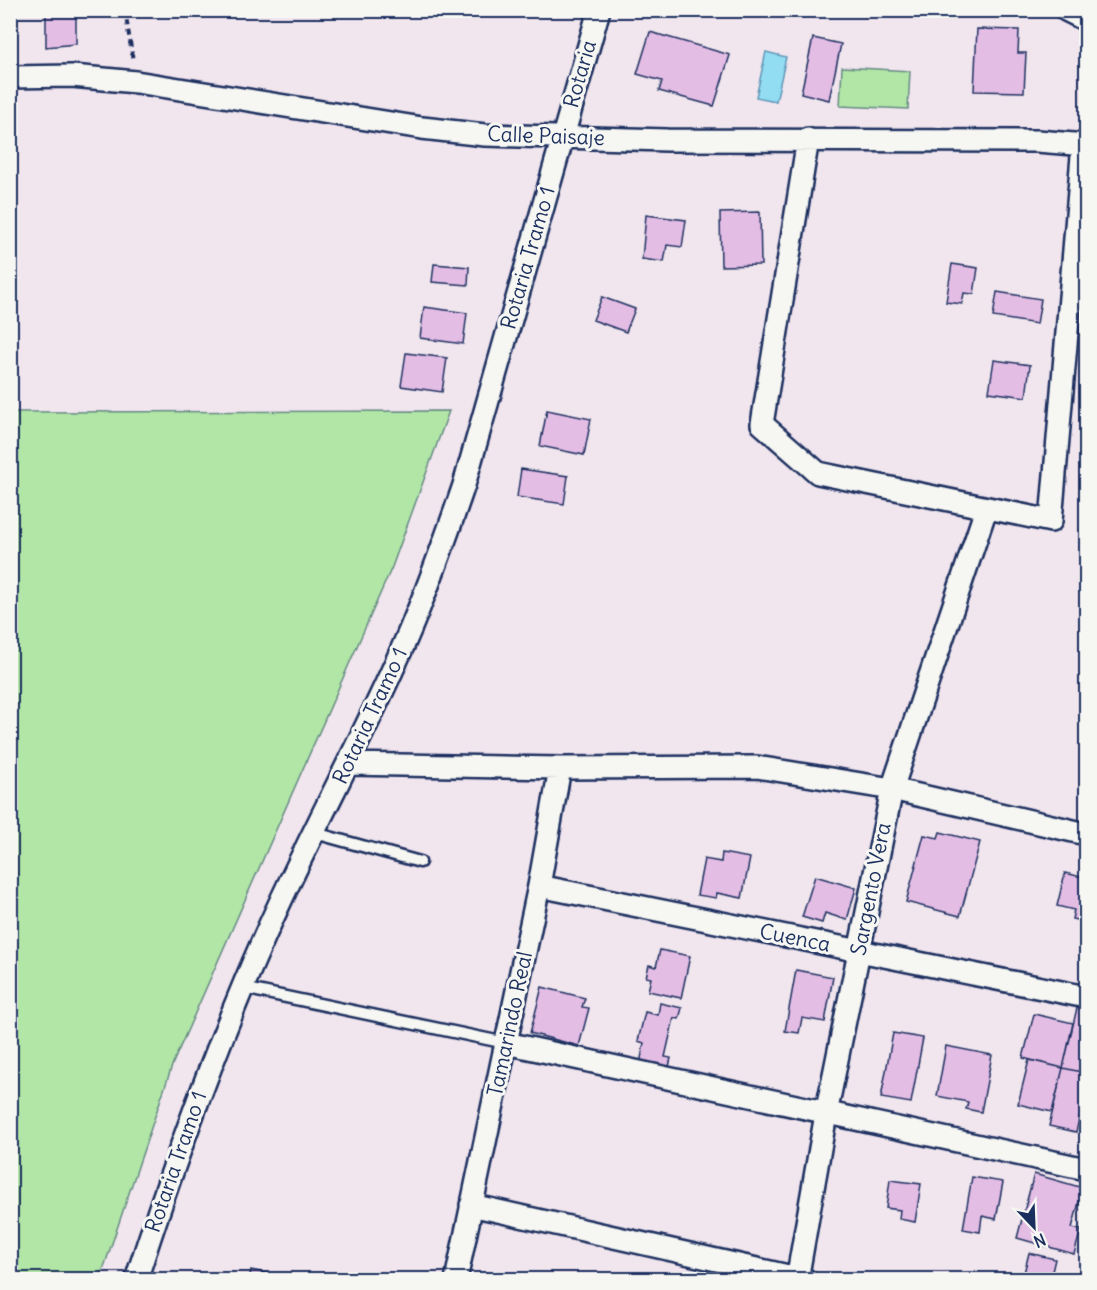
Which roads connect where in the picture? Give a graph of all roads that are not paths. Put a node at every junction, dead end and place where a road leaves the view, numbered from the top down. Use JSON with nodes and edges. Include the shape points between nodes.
{"nodes":[{"id":1,"x":599,"y":10,"type":"edge"},
{"id":2,"x":1066,"y":10,"type":"edge"},
{"id":3,"x":1086,"y":20,"type":"edge"},
{"id":4,"x":10,"y":77,"type":"edge"},
{"id":5,"x":562,"y":138,"type":"junction"},
{"id":6,"x":808,"y":140,"type":"junction"},
{"id":7,"x":1085,"y":144,"type":"edge"},
{"id":8,"x":986,"y":509,"type":"junction"},
{"id":9,"x":349,"y":764,"type":"junction"},
{"id":10,"x":560,"y":768,"type":"junction"},
{"id":11,"x":892,"y":789,"type":"junction"},
{"id":12,"x":315,"y":833,"type":"junction"},
{"id":13,"x":1086,"y":834,"type":"edge"},
{"id":14,"x":420,"y":862,"type":"dead end"},
{"id":15,"x":539,"y":886,"type":"junction"},
{"id":16,"x":859,"y":951,"type":"junction"},
{"id":17,"x":243,"y":988,"type":"junction"},
{"id":18,"x":1086,"y":997,"type":"edge"},
{"id":19,"x":506,"y":1043,"type":"junction"},
{"id":20,"x":826,"y":1114,"type":"junction"},
{"id":21,"x":1086,"y":1169,"type":"edge"},
{"id":22,"x":471,"y":1205,"type":"junction"},
{"id":23,"x":800,"y":1279,"type":"edge"},
{"id":24,"x":136,"y":1280,"type":"edge"},
{"id":25,"x":456,"y":1280,"type":"edge"}],
"edges":[{"from":1,"to":5,"type":"street","name":"Rotaria"},
{"from":2,"to":3,"type":"street"},
{"from":4,"to":5,"type":"street","name":"Calle Paisaje","via":[[72,76],[136,82],[422,128]]},
{"from":5,"to":6,"type":"street","name":"Calle Paisaje"},
{"from":5,"to":9,"type":"street","name":"Rotaria Tramo 1","via":[[464,485],[397,661]]},
{"from":6,"to":7,"type":"street","name":"Calle Paisaje"},
{"from":6,"to":8,"type":"street","via":[[762,424],[818,473]]},
{"from":7,"to":8,"type":"street","via":[[1051,521]]},
{"from":8,"to":11,"type":"street","name":"Sargento Vera"},
{"from":9,"to":10,"type":"street"},
{"from":9,"to":12,"type":"street","name":"Rotaria Tramo 1"},
{"from":10,"to":11,"type":"street","via":[[757,767]]},
{"from":10,"to":15,"type":"street","name":"Tamarindo Real"},
{"from":11,"to":13,"type":"street"},
{"from":11,"to":16,"type":"street","name":"Sargento Vera"},
{"from":12,"to":14,"type":"lane"},
{"from":12,"to":17,"type":"street","name":"Rotaria Tramo 1"},
{"from":15,"to":16,"type":"street","name":"Cuenca"},
{"from":15,"to":19,"type":"street","name":"Tamarindo Real"},
{"from":16,"to":18,"type":"street","name":"Cuenca"},
{"from":16,"to":20,"type":"street","name":"Sargento Vera"},
{"from":17,"to":19,"type":"lane"},
{"from":17,"to":24,"type":"street","name":"Rotaria Tramo 1","via":[[173,1168]]},
{"from":19,"to":20,"type":"street"},
{"from":19,"to":22,"type":"street","name":"Tamarindo Real"},
{"from":20,"to":21,"type":"street"},
{"from":20,"to":23,"type":"street","name":"Sargento Vera"},
{"from":22,"to":23,"type":"street"},
{"from":22,"to":25,"type":"street","name":"Tamarindo Real"}]}
